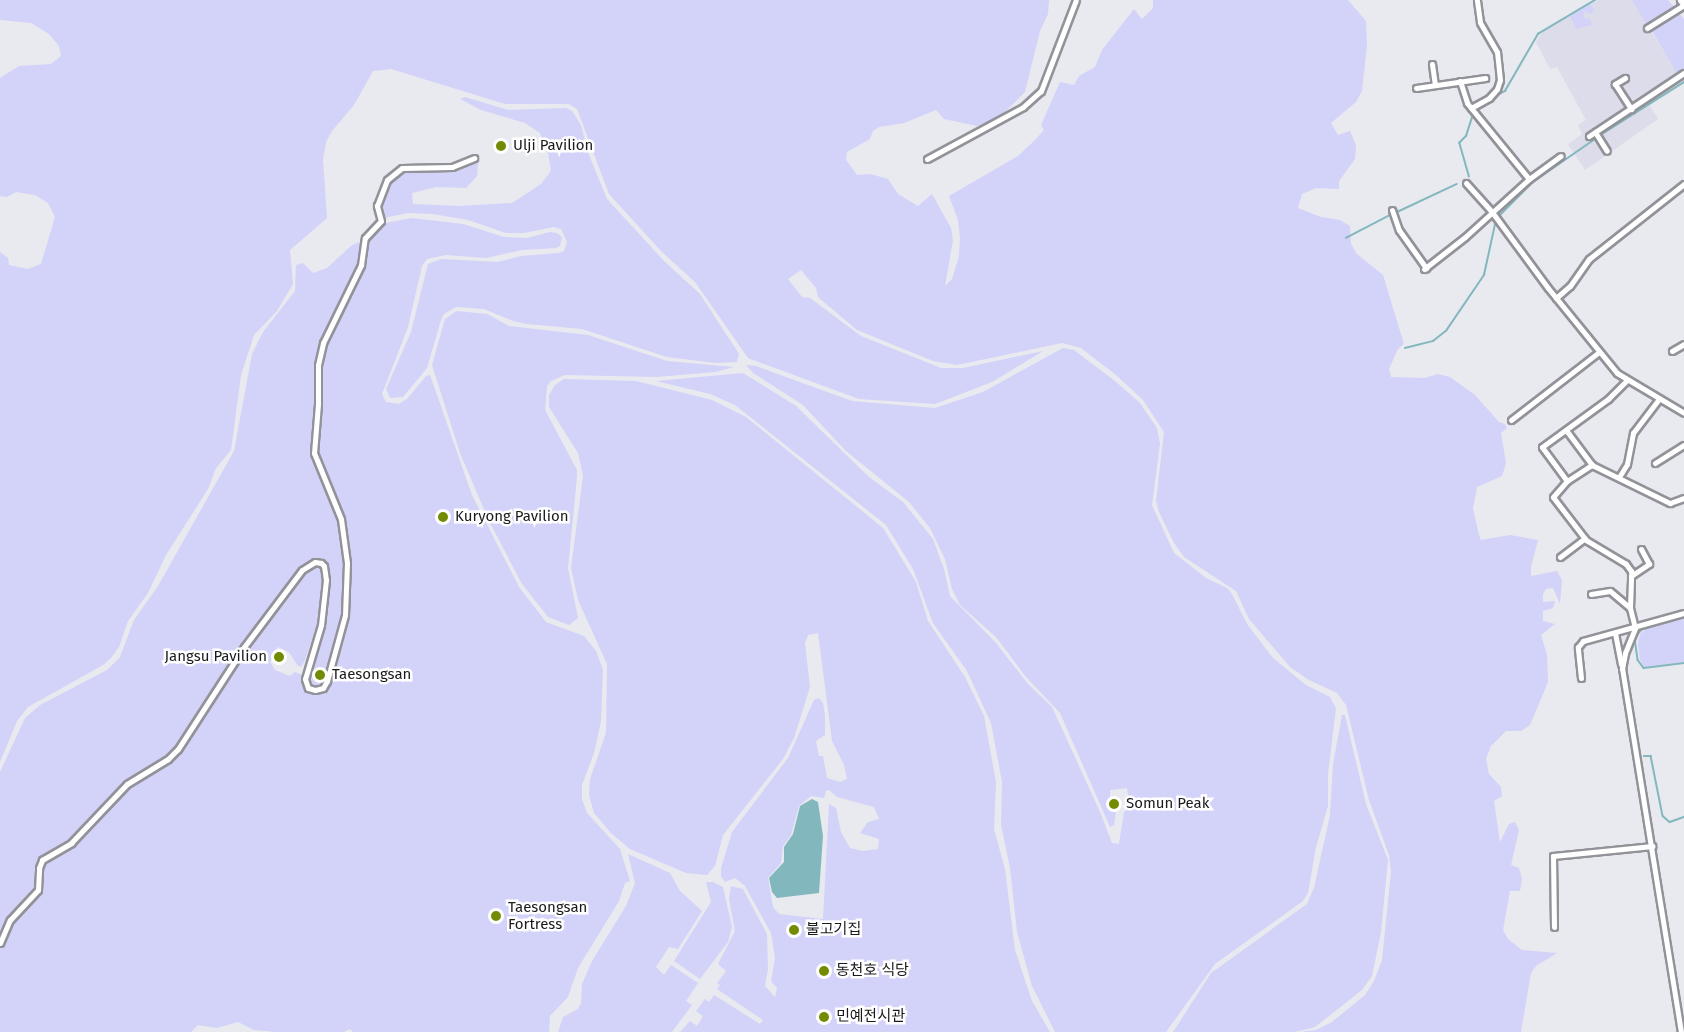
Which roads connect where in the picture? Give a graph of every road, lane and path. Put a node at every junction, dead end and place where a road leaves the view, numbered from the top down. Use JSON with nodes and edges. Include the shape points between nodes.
{"nodes":[{"id":1,"x":1076,"y":0,"type":"edge"},
{"id":2,"x":1477,"y":0,"type":"edge"},
{"id":3,"x":1681,"y":0,"type":"edge"},
{"id":4,"x":1684,"y":5,"type":"edge"},
{"id":5,"x":1647,"y":28,"type":"dead end"},
{"id":6,"x":1432,"y":63,"type":"dead end"},
{"id":7,"x":1684,"y":74,"type":"edge"},
{"id":8,"x":1485,"y":78,"type":"dead end"},
{"id":9,"x":1625,"y":78,"type":"dead end"},
{"id":10,"x":1460,"y":81,"type":"junction"},
{"id":11,"x":1434,"y":85,"type":"junction"},
{"id":12,"x":1416,"y":88,"type":"dead end"},
{"id":13,"x":1472,"y":108,"type":"junction"},
{"id":14,"x":1630,"y":113,"type":"junction"},
{"id":15,"x":1607,"y":151,"type":"dead end"},
{"id":16,"x":1561,"y":156,"type":"dead end"},
{"id":17,"x":474,"y":158,"type":"dead end"},
{"id":18,"x":927,"y":159,"type":"dead end"},
{"id":19,"x":1529,"y":179,"type":"junction"},
{"id":20,"x":1466,"y":183,"type":"dead end"},
{"id":21,"x":1684,"y":184,"type":"edge"},
{"id":22,"x":1392,"y":210,"type":"dead end"},
{"id":23,"x":1492,"y":212,"type":"junction"},
{"id":24,"x":1556,"y":298,"type":"junction"},
{"id":25,"x":1684,"y":344,"type":"edge"},
{"id":26,"x":1672,"y":351,"type":"dead end"},
{"id":27,"x":1599,"y":352,"type":"junction"},
{"id":28,"x":1627,"y":380,"type":"junction"},
{"id":29,"x":1659,"y":399,"type":"junction"},
{"id":30,"x":1684,"y":413,"type":"edge"},
{"id":31,"x":1511,"y":420,"type":"dead end"},
{"id":32,"x":1566,"y":430,"type":"junction"},
{"id":33,"x":1684,"y":445,"type":"edge"},
{"id":34,"x":1655,"y":463,"type":"dead end"},
{"id":35,"x":1592,"y":465,"type":"junction"},
{"id":36,"x":1619,"y":477,"type":"junction"},
{"id":37,"x":1567,"y":481,"type":"junction"},
{"id":38,"x":1684,"y":498,"type":"edge"},
{"id":39,"x":1585,"y":538,"type":"junction"},
{"id":40,"x":1641,"y":549,"type":"dead end"},
{"id":41,"x":1560,"y":557,"type":"dead end"},
{"id":42,"x":1631,"y":576,"type":"junction"},
{"id":43,"x":1591,"y":594,"type":"dead end"},
{"id":44,"x":1630,"y":608,"type":"junction"},
{"id":45,"x":1684,"y":613,"type":"edge"},
{"id":46,"x":1635,"y":628,"type":"junction"},
{"id":47,"x":1615,"y":633,"type":"junction"},
{"id":48,"x":1622,"y":669,"type":"junction"},
{"id":49,"x":1581,"y":678,"type":"dead end"},
{"id":50,"x":1653,"y":846,"type":"junction"},
{"id":51,"x":1554,"y":927,"type":"dead end"},
{"id":52,"x":0,"y":943,"type":"edge"},
{"id":53,"x":1681,"y":1032,"type":"edge"}],
"edges":[{"from":1,"to":18,"type":"street","via":[[1041,91],[1023,107]]},
{"from":2,"to":13,"type":"street","via":[[1483,30],[1497,52],[1500,80],[1489,98]]},
{"from":3,"to":4,"type":"main road"},
{"from":4,"to":5,"type":"street"},
{"from":6,"to":11,"type":"street"},
{"from":7,"to":14,"type":"street"},
{"from":8,"to":10,"type":"street"},
{"from":9,"to":14,"type":"street","via":[[1615,84]]},
{"from":10,"to":11,"type":"street"},
{"from":10,"to":13,"type":"street","via":[[1465,100]]},
{"from":11,"to":12,"type":"street"},
{"from":13,"to":19,"type":"street"},
{"from":14,"to":15,"type":"street","via":[[1595,136]]},
{"from":16,"to":19,"type":"street"},
{"from":17,"to":52,"type":"street","via":[[452,167],[402,168],[387,180],[377,206],[381,220],[365,238],[361,265],[323,343],[318,365],[314,453],[341,519],[347,563],[345,615],[327,681],[315,690],[308,688],[305,679],[321,625],[326,580],[324,566],[315,562],[302,570],[244,647],[178,749],[127,784],[71,843],[42,860],[38,890],[10,920]]},
{"from":19,"to":23,"type":"street"},
{"from":20,"to":23,"type":"street"},
{"from":21,"to":24,"type":"street","via":[[1589,259]]},
{"from":22,"to":23,"type":"street","via":[[1396,227],[1425,268]]},
{"from":23,"to":24,"type":"street"},
{"from":24,"to":27,"type":"street"},
{"from":25,"to":26,"type":"street"},
{"from":27,"to":28,"type":"street"},
{"from":27,"to":31,"type":"street"},
{"from":28,"to":29,"type":"street"},
{"from":28,"to":32,"type":"street"},
{"from":29,"to":30,"type":"street"},
{"from":29,"to":36,"type":"street","via":[[1633,432],[1627,464]]},
{"from":32,"to":35,"type":"street"},
{"from":32,"to":37,"type":"street","via":[[1542,447]]},
{"from":33,"to":34,"type":"street"},
{"from":35,"to":36,"type":"street"},
{"from":35,"to":37,"type":"street"},
{"from":36,"to":38,"type":"street","via":[[1670,503]]},
{"from":37,"to":39,"type":"street","via":[[1553,499]]},
{"from":39,"to":41,"type":"street"},
{"from":39,"to":42,"type":"street","via":[[1626,564]]},
{"from":40,"to":42,"type":"street","via":[[1649,564]]},
{"from":42,"to":44,"type":"street"},
{"from":43,"to":44,"type":"street","via":[[1610,591]]},
{"from":44,"to":46,"type":"street"},
{"from":45,"to":46,"type":"street"},
{"from":46,"to":47,"type":"street"},
{"from":46,"to":48,"type":"street"},
{"from":47,"to":48,"type":"street"},
{"from":47,"to":49,"type":"street","via":[[1580,644]]},
{"from":48,"to":50,"type":"street"},
{"from":50,"to":51,"type":"street","via":[[1553,856]]},
{"from":50,"to":53,"type":"street"}]}
